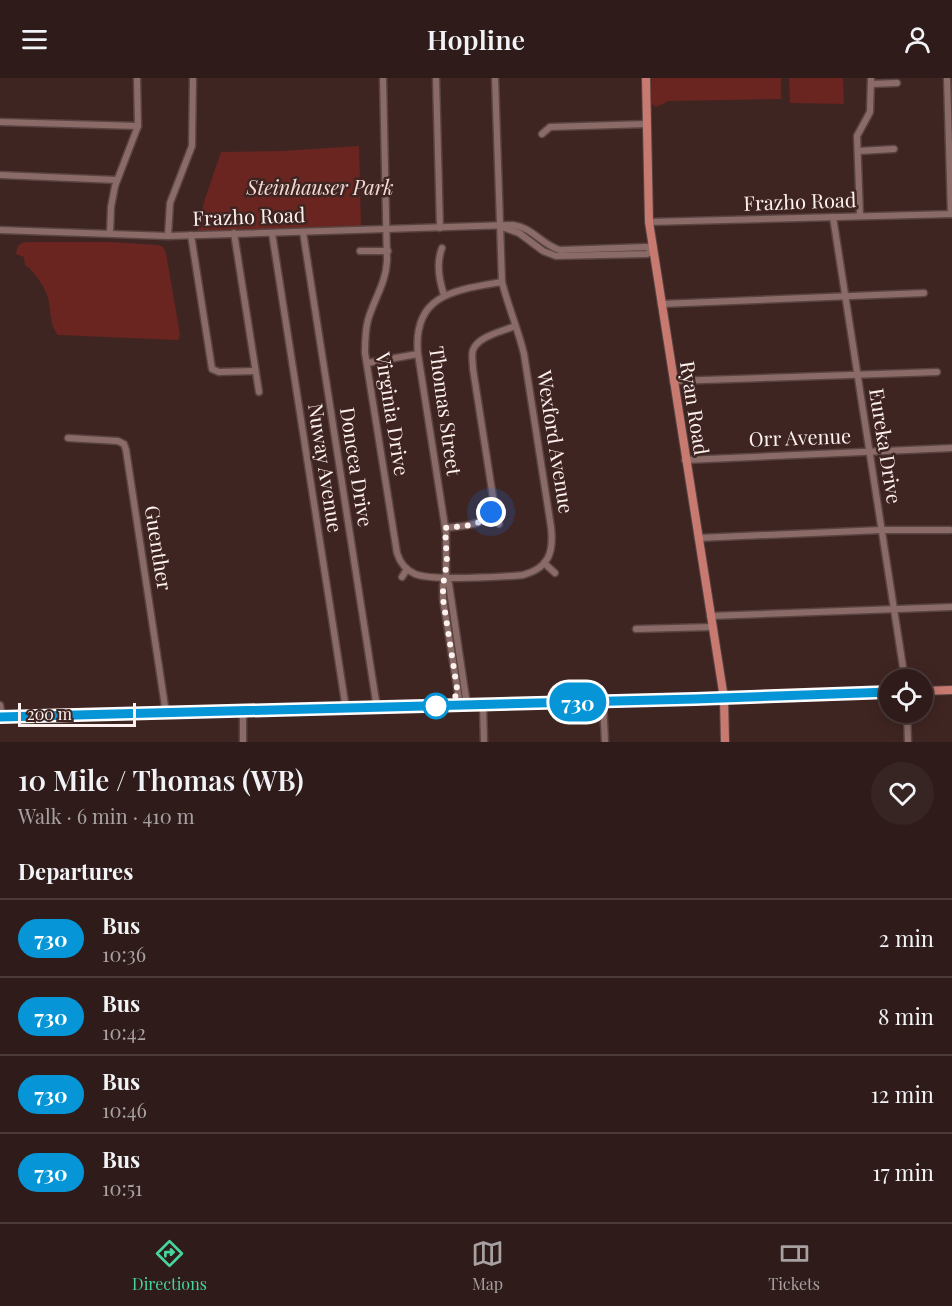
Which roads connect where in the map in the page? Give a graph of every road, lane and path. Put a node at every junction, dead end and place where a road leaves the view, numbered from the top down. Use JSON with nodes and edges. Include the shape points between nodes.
{"nodes":[{"id":1,"x":137,"y":78,"type":"edge"},
{"id":2,"x":193,"y":78,"type":"edge"},
{"id":3,"x":384,"y":78,"type":"edge"},
{"id":4,"x":436,"y":78,"type":"edge"},
{"id":5,"x":495,"y":78,"type":"edge"},
{"id":6,"x":645,"y":78,"type":"edge"},
{"id":7,"x":947,"y":78,"type":"edge"},
{"id":8,"x":871,"y":81,"type":"edge"},
{"id":9,"x":897,"y":83,"type":"dead end"},
{"id":10,"x":0,"y":122,"type":"edge"},
{"id":11,"x":647,"y":124,"type":"junction"},
{"id":12,"x":138,"y":126,"type":"junction"},
{"id":13,"x":542,"y":134,"type":"dead end"},
{"id":14,"x":894,"y":149,"type":"dead end"},
{"id":15,"x":859,"y":151,"type":"junction"},
{"id":16,"x":951,"y":154,"type":"edge"},
{"id":17,"x":0,"y":175,"type":"edge"},
{"id":18,"x":117,"y":180,"type":"junction"},
{"id":19,"x":951,"y":214,"type":"edge"},
{"id":20,"x":833,"y":216,"type":"junction"},
{"id":21,"x":860,"y":216,"type":"junction"},
{"id":22,"x":649,"y":222,"type":"junction"},
{"id":23,"x":499,"y":226,"type":"junction"},
{"id":24,"x":440,"y":228,"type":"junction"},
{"id":25,"x":0,"y":230,"type":"edge"},
{"id":26,"x":387,"y":230,"type":"junction"},
{"id":27,"x":272,"y":232,"type":"junction"},
{"id":28,"x":303,"y":232,"type":"junction"},
{"id":29,"x":110,"y":233,"type":"junction"},
{"id":30,"x":234,"y":233,"type":"junction"},
{"id":31,"x":192,"y":235,"type":"junction"},
{"id":32,"x":168,"y":236,"type":"junction"},
{"id":33,"x":442,"y":248,"type":"dead end"},
{"id":34,"x":653,"y":250,"type":"junction"},
{"id":35,"x":360,"y":251,"type":"dead end"},
{"id":36,"x":388,"y":251,"type":"junction"},
{"id":37,"x":502,"y":282,"type":"junction"},
{"id":38,"x":924,"y":293,"type":"dead end"},
{"id":39,"x":444,"y":295,"type":"junction"},
{"id":40,"x":845,"y":296,"type":"junction"},
{"id":41,"x":661,"y":304,"type":"junction"},
{"id":42,"x":515,"y":326,"type":"junction"},
{"id":43,"x":418,"y":354,"type":"junction"},
{"id":44,"x":367,"y":363,"type":"junction"},
{"id":45,"x":255,"y":371,"type":"junction"},
{"id":46,"x":937,"y":372,"type":"dead end"},
{"id":47,"x":857,"y":374,"type":"junction"},
{"id":48,"x":673,"y":381,"type":"junction"},
{"id":49,"x":259,"y":392,"type":"dead end"},
{"id":50,"x":68,"y":438,"type":"dead end"},
{"id":51,"x":952,"y":448,"type":"edge"},
{"id":52,"x":870,"y":452,"type":"junction"},
{"id":53,"x":685,"y":460,"type":"junction"},
{"id":54,"x":489,"y":515,"type":"junction"},
{"id":55,"x":500,"y":524,"type":"dead end"},
{"id":56,"x":445,"y":528,"type":"junction"},
{"id":57,"x":881,"y":530,"type":"junction"},
{"id":58,"x":950,"y":530,"type":"dead end"},
{"id":59,"x":698,"y":538,"type":"junction"},
{"id":60,"x":544,"y":563,"type":"junction"},
{"id":61,"x":407,"y":570,"type":"junction"},
{"id":62,"x":555,"y":573,"type":"dead end"},
{"id":63,"x":402,"y":577,"type":"dead end"},
{"id":64,"x":446,"y":577,"type":"junction"},
{"id":65,"x":952,"y":606,"type":"edge"},
{"id":66,"x":893,"y":609,"type":"junction"},
{"id":67,"x":710,"y":616,"type":"junction"},
{"id":68,"x":712,"y":627,"type":"junction"},
{"id":69,"x":636,"y":629,"type":"dead end"},
{"id":70,"x":453,"y":633,"type":"junction"},
{"id":71,"x":460,"y":654,"type":"junction"},
{"id":72,"x":452,"y":656,"type":"junction"},
{"id":73,"x":903,"y":669,"type":"edge"},
{"id":74,"x":952,"y":690,"type":"edge"},
{"id":75,"x":933,"y":691,"type":"edge"},
{"id":76,"x":879,"y":692,"type":"edge"},
{"id":77,"x":724,"y":698,"type":"junction"},
{"id":78,"x":603,"y":701,"type":"junction"},
{"id":79,"x":0,"y":705,"type":"edge"},
{"id":80,"x":463,"y":705,"type":"junction"},
{"id":81,"x":483,"y":705,"type":"junction"},
{"id":82,"x":377,"y":708,"type":"junction"},
{"id":83,"x":346,"y":709,"type":"junction"},
{"id":84,"x":243,"y":711,"type":"junction"},
{"id":85,"x":166,"y":713,"type":"junction"},
{"id":86,"x":1,"y":717,"type":"edge"},
{"id":87,"x":908,"y":723,"type":"edge"},
{"id":88,"x":243,"y":742,"type":"edge"},
{"id":89,"x":484,"y":742,"type":"edge"},
{"id":90,"x":604,"y":742,"type":"edge"},
{"id":91,"x":725,"y":742,"type":"edge"},
{"id":92,"x":908,"y":742,"type":"edge"}],
"edges":[{"from":1,"to":12,"type":"street"},
{"from":2,"to":32,"type":"street","via":[[192,146],[172,197]]},
{"from":3,"to":26,"type":"street","name":"Virginia Drive"},
{"from":4,"to":24,"type":"street"},
{"from":5,"to":23,"type":"street","name":"Wexford Avenue"},
{"from":6,"to":11,"type":"main road","name":"Ryan Road"},
{"from":7,"to":16,"type":"street"},
{"from":8,"to":9,"type":"street"},
{"from":8,"to":15,"type":"street","via":[[870,112],[857,136]]},
{"from":10,"to":12,"type":"street"},
{"from":11,"to":13,"type":"street","via":[[550,127]]},
{"from":11,"to":22,"type":"main road","name":"Ryan Road"},
{"from":12,"to":18,"type":"street"},
{"from":14,"to":15,"type":"street"},
{"from":15,"to":21,"type":"street"},
{"from":16,"to":19,"type":"street"},
{"from":17,"to":18,"type":"street"},
{"from":18,"to":29,"type":"street"},
{"from":19,"to":21,"type":"street","name":"Frazho Road"},
{"from":20,"to":21,"type":"street","name":"Frazho Road"},
{"from":20,"to":22,"type":"street","name":"Frazho Road"},
{"from":20,"to":40,"type":"street","name":"Eureka Drive"},
{"from":22,"to":34,"type":"main road","name":"Ryan Road"},
{"from":23,"to":24,"type":"street","name":"Frazho Road"},
{"from":23,"to":34,"type":"street","name":"Frazho Road","via":[[519,233],[556,256],[647,254]]},
{"from":23,"to":37,"type":"street","name":"Wexford Avenue"},
{"from":24,"to":26,"type":"street","name":"Frazho Road"},
{"from":25,"to":29,"type":"street","name":"Frazho Road"},
{"from":26,"to":28,"type":"street","name":"Frazho Road"},
{"from":26,"to":36,"type":"street","name":"Virginia Drive"},
{"from":27,"to":28,"type":"street","name":"Frazho Road"},
{"from":27,"to":30,"type":"street","name":"Frazho Road"},
{"from":27,"to":83,"type":"street","name":"Nuway Avenue"},
{"from":28,"to":82,"type":"street","name":"Doncea Drive"},
{"from":29,"to":32,"type":"street","name":"Frazho Road"},
{"from":30,"to":31,"type":"street","name":"Frazho Road"},
{"from":30,"to":45,"type":"street"},
{"from":31,"to":32,"type":"street","name":"Frazho Road"},
{"from":31,"to":45,"type":"street","via":[[212,369]]},
{"from":33,"to":39,"type":"street","via":[[439,274]]},
{"from":34,"to":41,"type":"main road","name":"Ryan Road"},
{"from":35,"to":36,"type":"street"},
{"from":36,"to":44,"type":"street","name":"Virginia Drive","via":[[385,277],[365,334]]},
{"from":37,"to":39,"type":"street"},
{"from":37,"to":42,"type":"street","name":"Wexford Avenue"},
{"from":38,"to":40,"type":"street"},
{"from":39,"to":43,"type":"street","name":"Thomas Street","via":[[423,317]]},
{"from":40,"to":41,"type":"street"},
{"from":40,"to":47,"type":"street","name":"Eureka Drive"},
{"from":41,"to":48,"type":"main road","name":"Ryan Road"},
{"from":42,"to":54,"type":"street","via":[[481,340],[472,352],[494,497]]},
{"from":42,"to":60,"type":"street","name":"Wexford Avenue","via":[[524,354],[552,533],[552,548]]},
{"from":43,"to":44,"type":"street"},
{"from":43,"to":56,"type":"street","name":"Thomas Street"},
{"from":44,"to":61,"type":"street","name":"Virginia Drive","via":[[396,549]]},
{"from":45,"to":49,"type":"street"},
{"from":46,"to":47,"type":"street"},
{"from":47,"to":48,"type":"street"},
{"from":47,"to":52,"type":"street","name":"Eureka Drive"},
{"from":48,"to":53,"type":"main road","name":"Ryan Road"},
{"from":50,"to":85,"type":"street","name":"Guenther","via":[[118,441],[126,449]]},
{"from":51,"to":52,"type":"street","name":"Orr Avenue"},
{"from":52,"to":53,"type":"street","name":"Orr Avenue"},
{"from":52,"to":57,"type":"street","name":"Eureka Drive"},
{"from":53,"to":59,"type":"main road","name":"Ryan Road"},
{"from":54,"to":55,"type":"street"},
{"from":54,"to":56,"type":"street","via":[[475,524]]},
{"from":56,"to":64,"type":"street","name":"Thomas Street"},
{"from":57,"to":58,"type":"street"},
{"from":57,"to":59,"type":"street"},
{"from":57,"to":66,"type":"street","name":"Eureka Drive"},
{"from":59,"to":67,"type":"main road","name":"Ryan Road"},
{"from":60,"to":62,"type":"street"},
{"from":60,"to":64,"type":"street","via":[[523,575]]},
{"from":61,"to":63,"type":"street"},
{"from":61,"to":64,"type":"street","via":[[427,577]]},
{"from":64,"to":70,"type":"street","name":"Thomas Street","via":[[443,599]]},
{"from":65,"to":66,"type":"street"},
{"from":66,"to":67,"type":"street"},
{"from":66,"to":73,"type":"street","name":"Eureka Drive"},
{"from":67,"to":68,"type":"main road","name":"Ryan Road"},
{"from":68,"to":69,"type":"street"},
{"from":68,"to":77,"type":"main road","name":"Ryan Road"},
{"from":70,"to":71,"type":"street"},
{"from":70,"to":72,"type":"street"},
{"from":71,"to":72,"type":"street"},
{"from":71,"to":80,"type":"street"},
{"from":72,"to":80,"type":"street"},
{"from":74,"to":75,"type":"main road"},
{"from":76,"to":77,"type":"main road"},
{"from":77,"to":78,"type":"main road"},
{"from":77,"to":91,"type":"main road","name":"Ryan Road"},
{"from":78,"to":81,"type":"main road"},
{"from":78,"to":90,"type":"street"},
{"from":79,"to":86,"type":"street"},
{"from":80,"to":81,"type":"main road"},
{"from":80,"to":82,"type":"main road"},
{"from":81,"to":89,"type":"street"},
{"from":82,"to":83,"type":"main road"},
{"from":83,"to":84,"type":"main road"},
{"from":84,"to":85,"type":"main road"},
{"from":84,"to":88,"type":"street"},
{"from":85,"to":86,"type":"main road"},
{"from":87,"to":92,"type":"street"}]}
